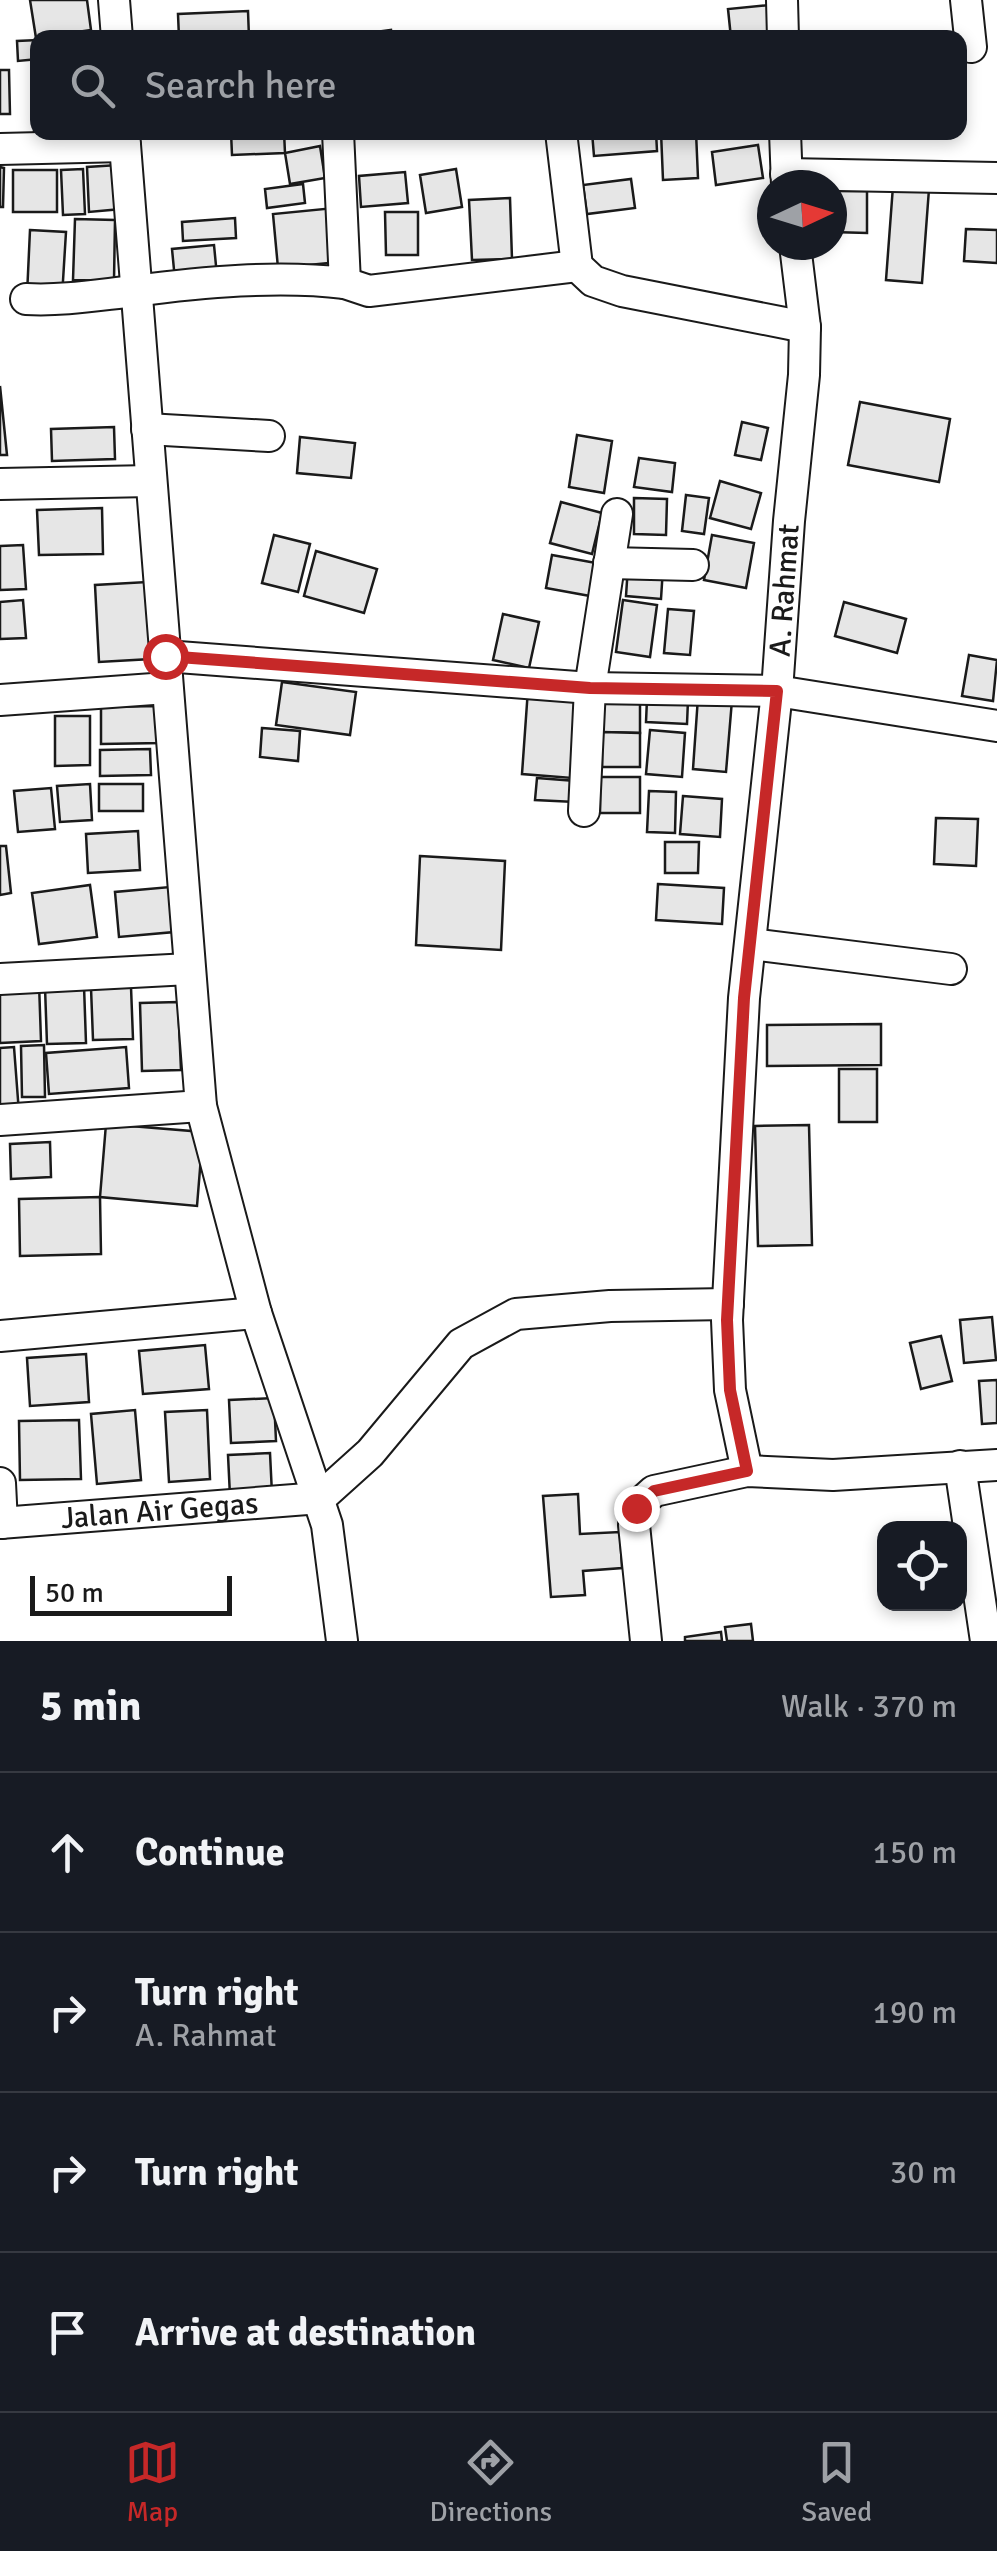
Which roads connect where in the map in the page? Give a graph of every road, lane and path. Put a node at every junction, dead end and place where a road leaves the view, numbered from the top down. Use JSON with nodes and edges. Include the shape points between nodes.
{"nodes":[{"id":1,"x":114,"y":0,"type":"edge"},
{"id":2,"x":782,"y":0,"type":"edge"},
{"id":3,"x":966,"y":0,"type":"edge"},
{"id":4,"x":116,"y":30,"type":"edge"},
{"id":5,"x":783,"y":30,"type":"edge"},
{"id":6,"x":970,"y":46,"type":"dead end"},
{"id":7,"x":125,"y":140,"type":"edge"},
{"id":8,"x":338,"y":140,"type":"edge"},
{"id":9,"x":562,"y":140,"type":"edge"},
{"id":10,"x":785,"y":140,"type":"edge"},
{"id":11,"x":0,"y":149,"type":"edge"},
{"id":12,"x":787,"y":170,"type":"edge"},
{"id":13,"x":997,"y":178,"type":"edge"},
{"id":14,"x":847,"y":179,"type":"edge"},
{"id":15,"x":797,"y":260,"type":"edge"},
{"id":16,"x":577,"y":266,"type":"junction"},
{"id":17,"x":345,"y":282,"type":"junction"},
{"id":18,"x":136,"y":290,"type":"junction"},
{"id":19,"x":26,"y":299,"type":"dead end"},
{"id":20,"x":805,"y":327,"type":"junction"},
{"id":21,"x":147,"y":429,"type":"junction"},
{"id":22,"x":269,"y":436,"type":"dead end"},
{"id":23,"x":151,"y":481,"type":"junction"},
{"id":24,"x":0,"y":484,"type":"edge"},
{"id":25,"x":617,"y":514,"type":"dead end"},
{"id":26,"x":609,"y":563,"type":"junction"},
{"id":27,"x":693,"y":566,"type":"dead end"},
{"id":28,"x":165,"y":656,"type":"junction"},
{"id":29,"x":167,"y":688,"type":"junction"},
{"id":30,"x":590,"y":688,"type":"junction"},
{"id":31,"x":777,"y":691,"type":"junction"},
{"id":32,"x":0,"y":700,"type":"edge"},
{"id":33,"x":997,"y":726,"type":"edge"},
{"id":34,"x":584,"y":811,"type":"dead end"},
{"id":35,"x":750,"y":944,"type":"junction"},
{"id":36,"x":189,"y":969,"type":"junction"},
{"id":37,"x":951,"y":970,"type":"dead end"},
{"id":38,"x":0,"y":979,"type":"edge"},
{"id":39,"x":200,"y":1106,"type":"junction"},
{"id":40,"x":0,"y":1120,"type":"edge"},
{"id":41,"x":728,"y":1304,"type":"junction"},
{"id":42,"x":256,"y":1313,"type":"junction"},
{"id":43,"x":0,"y":1336,"type":"edge"},
{"id":44,"x":997,"y":1465,"type":"edge"},
{"id":45,"x":960,"y":1466,"type":"junction"},
{"id":46,"x":747,"y":1471,"type":"junction"},
{"id":47,"x":0,"y":1483,"type":"edge"},
{"id":48,"x":320,"y":1498,"type":"junction"},
{"id":49,"x":1,"y":1523,"type":"edge"},
{"id":50,"x":342,"y":1641,"type":"edge"},
{"id":51,"x":646,"y":1641,"type":"edge"},
{"id":52,"x":986,"y":1641,"type":"edge"}],
"edges":[{"from":1,"to":4,"type":"street"},
{"from":2,"to":5,"type":"street"},
{"from":3,"to":6,"type":"street"},
{"from":7,"to":11,"type":"street"},
{"from":7,"to":18,"type":"street"},
{"from":8,"to":17,"type":"street"},
{"from":9,"to":16,"type":"street"},
{"from":10,"to":12,"type":"street"},
{"from":13,"to":14,"type":"street"},
{"from":15,"to":20,"type":"street","name":"A. Rahmat"},
{"from":16,"to":17,"type":"street","via":[[368,291]]},
{"from":16,"to":20,"type":"street","via":[[593,282],[622,291]]},
{"from":17,"to":18,"type":"street"},
{"from":18,"to":19,"type":"street"},
{"from":18,"to":21,"type":"street"},
{"from":20,"to":31,"type":"street","name":"A. Rahmat"},
{"from":21,"to":22,"type":"street"},
{"from":21,"to":23,"type":"street"},
{"from":23,"to":24,"type":"street"},
{"from":23,"to":28,"type":"street"},
{"from":25,"to":26,"type":"street"},
{"from":26,"to":27,"type":"street"},
{"from":26,"to":30,"type":"street"},
{"from":28,"to":29,"type":"street"},
{"from":28,"to":30,"type":"street"},
{"from":29,"to":32,"type":"street"},
{"from":29,"to":36,"type":"street"},
{"from":30,"to":31,"type":"street"},
{"from":30,"to":34,"type":"street"},
{"from":31,"to":33,"type":"street"},
{"from":31,"to":35,"type":"street","name":"A. Rahmat"},
{"from":35,"to":37,"type":"street"},
{"from":35,"to":41,"type":"street","name":"A. Rahmat"},
{"from":36,"to":38,"type":"street"},
{"from":36,"to":39,"type":"street"},
{"from":39,"to":40,"type":"street"},
{"from":39,"to":42,"type":"street"},
{"from":41,"to":46,"type":"street","name":"A. Rahmat","via":[[730,1390]]},
{"from":41,"to":48,"type":"street","via":[[516,1314],[461,1344],[370,1453]]},
{"from":42,"to":43,"type":"street"},
{"from":42,"to":48,"type":"street"},
{"from":44,"to":45,"type":"street"},
{"from":45,"to":46,"type":"street","via":[[833,1476]]},
{"from":45,"to":52,"type":"street"},
{"from":46,"to":51,"type":"street","via":[[654,1491],[636,1508]]},
{"from":47,"to":49,"type":"street"},
{"from":48,"to":49,"type":"street","name":"Jalan Air Gegas"},
{"from":48,"to":50,"type":"street"}]}
